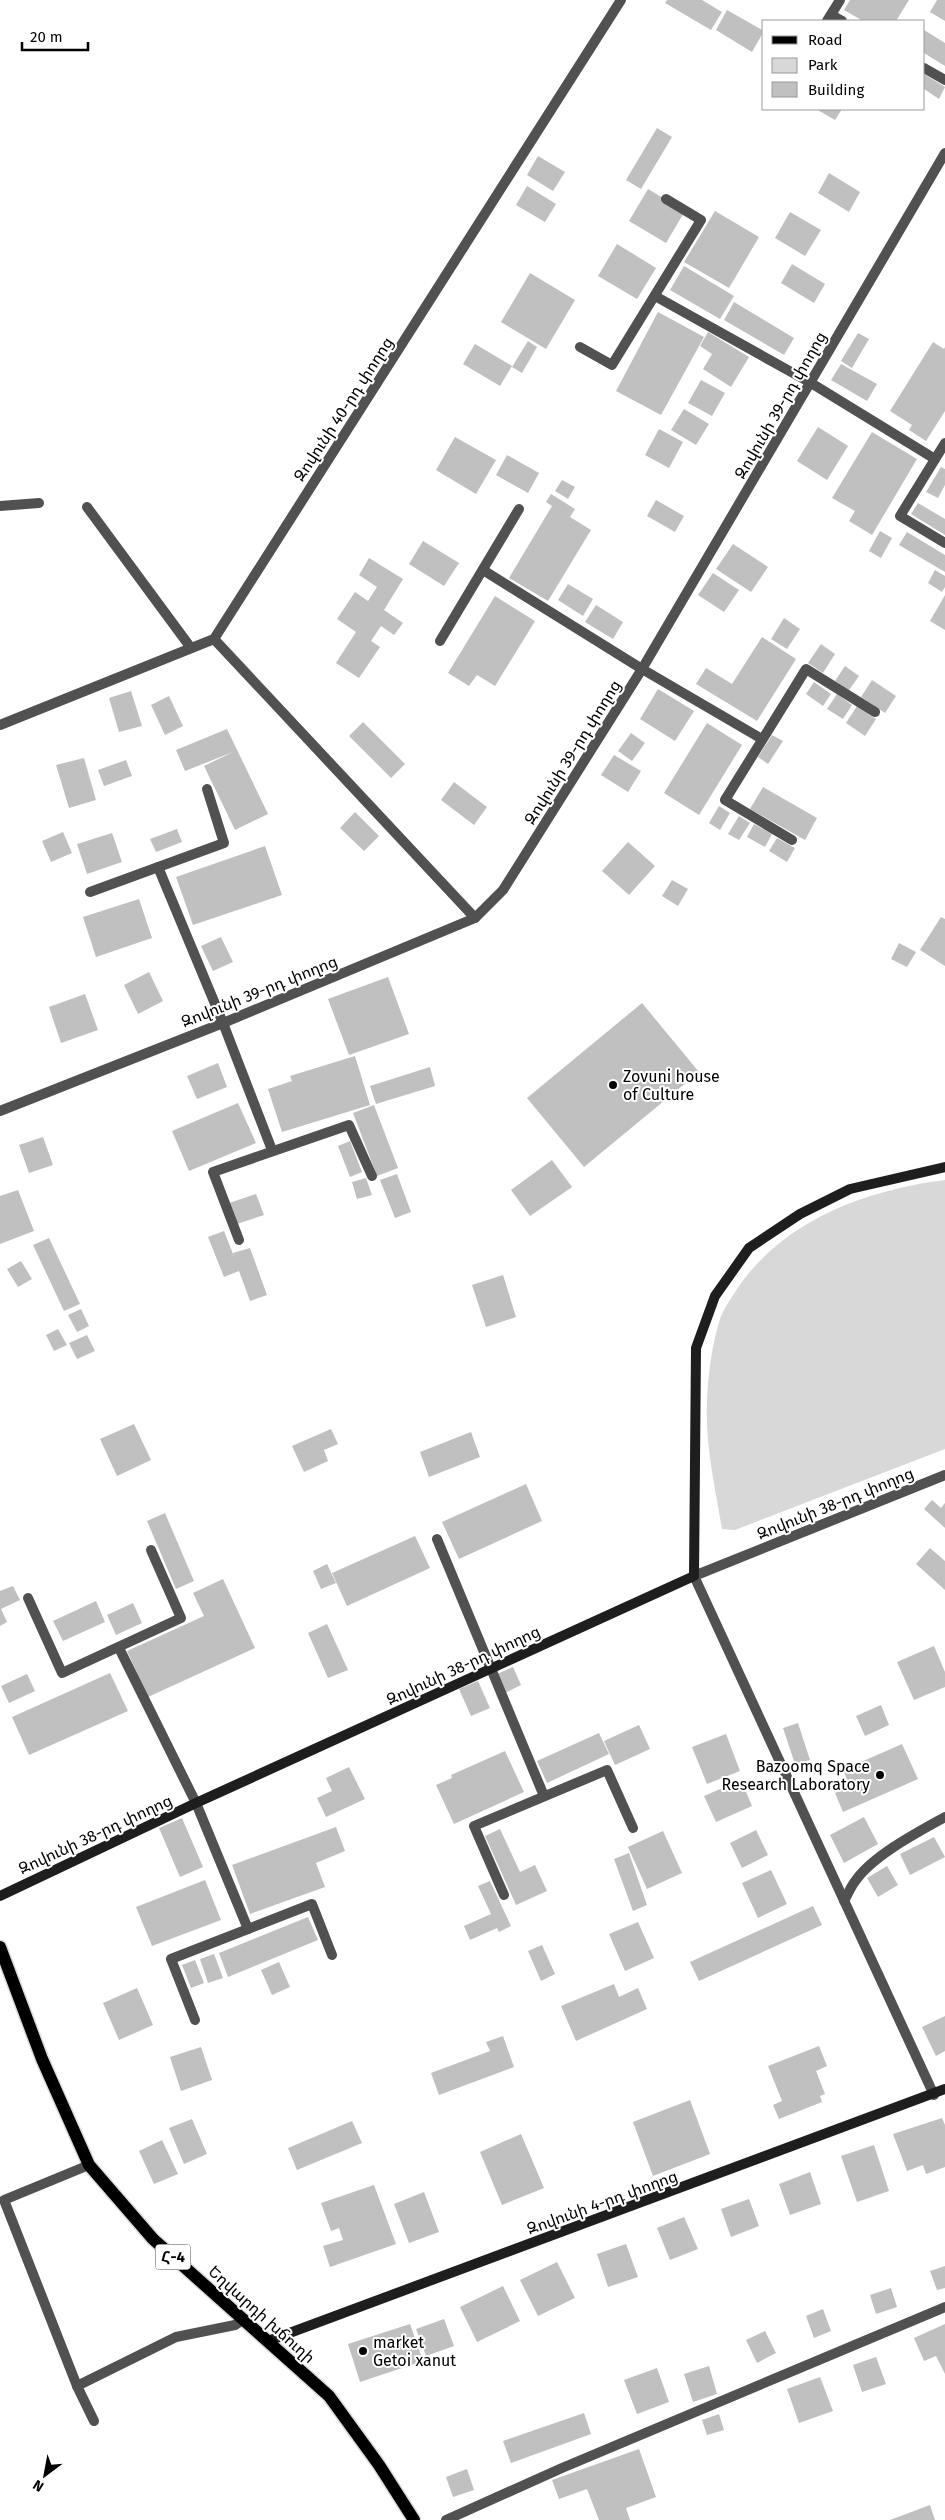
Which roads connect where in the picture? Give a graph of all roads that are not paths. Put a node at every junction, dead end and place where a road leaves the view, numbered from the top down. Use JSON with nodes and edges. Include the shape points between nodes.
{"nodes":[{"id":1,"x":621,"y":0,"type":"edge"},
{"id":2,"x":840,"y":0,"type":"edge"},
{"id":3,"x":829,"y":18,"type":"edge"},
{"id":4,"x":925,"y":69,"type":"edge"},
{"id":5,"x":945,"y":80,"type":"edge"},
{"id":6,"x":945,"y":153,"type":"edge"},
{"id":7,"x":666,"y":199,"type":"dead end"},
{"id":8,"x":655,"y":296,"type":"junction"},
{"id":9,"x":580,"y":347,"type":"dead end"},
{"id":10,"x":811,"y":383,"type":"junction"},
{"id":11,"x":945,"y":443,"type":"edge"},
{"id":12,"x":935,"y":459,"type":"junction"},
{"id":13,"x":39,"y":503,"type":"dead end"},
{"id":14,"x":0,"y":506,"type":"edge"},
{"id":15,"x":87,"y":507,"type":"dead end"},
{"id":16,"x":519,"y":509,"type":"dead end"},
{"id":17,"x":945,"y":543,"type":"edge"},
{"id":18,"x":483,"y":570,"type":"junction"},
{"id":19,"x":214,"y":639,"type":"junction"},
{"id":20,"x":440,"y":642,"type":"dead end"},
{"id":21,"x":191,"y":648,"type":"junction"},
{"id":22,"x":642,"y":669,"type":"junction"},
{"id":23,"x":876,"y":712,"type":"dead end"},
{"id":24,"x":0,"y":725,"type":"edge"},
{"id":25,"x":762,"y":739,"type":"junction"},
{"id":26,"x":207,"y":789,"type":"dead end"},
{"id":27,"x":792,"y":840,"type":"dead end"},
{"id":28,"x":158,"y":867,"type":"junction"},
{"id":29,"x":90,"y":892,"type":"dead end"},
{"id":30,"x":475,"y":918,"type":"junction"},
{"id":31,"x":223,"y":1023,"type":"junction"},
{"id":32,"x":0,"y":1111,"type":"edge"},
{"id":33,"x":272,"y":1150,"type":"junction"},
{"id":34,"x":945,"y":1167,"type":"edge"},
{"id":35,"x":372,"y":1176,"type":"dead end"},
{"id":36,"x":239,"y":1240,"type":"dead end"},
{"id":37,"x":945,"y":1475,"type":"edge"},
{"id":38,"x":437,"y":1539,"type":"dead end"},
{"id":39,"x":151,"y":1550,"type":"dead end"},
{"id":40,"x":694,"y":1576,"type":"junction"},
{"id":41,"x":28,"y":1598,"type":"dead end"},
{"id":42,"x":119,"y":1648,"type":"junction"},
{"id":43,"x":490,"y":1668,"type":"junction"},
{"id":44,"x":544,"y":1796,"type":"junction"},
{"id":45,"x":196,"y":1803,"type":"junction"},
{"id":46,"x":945,"y":1817,"type":"edge"},
{"id":47,"x":633,"y":1828,"type":"dead end"},
{"id":48,"x":504,"y":1895,"type":"dead end"},
{"id":49,"x":0,"y":1896,"type":"edge"},
{"id":50,"x":844,"y":1901,"type":"junction"},
{"id":51,"x":248,"y":1929,"type":"junction"},
{"id":52,"x":0,"y":1947,"type":"edge"},
{"id":53,"x":332,"y":1955,"type":"dead end"},
{"id":54,"x":195,"y":2020,"type":"dead end"},
{"id":55,"x":945,"y":2089,"type":"edge"},
{"id":56,"x":934,"y":2095,"type":"junction"},
{"id":57,"x":89,"y":2165,"type":"junction"},
{"id":58,"x":2,"y":2201,"type":"edge"},
{"id":59,"x":945,"y":2307,"type":"edge"},
{"id":60,"x":244,"y":2320,"type":"junction"},
{"id":61,"x":268,"y":2341,"type":"junction"},
{"id":62,"x":77,"y":2386,"type":"junction"},
{"id":63,"x":94,"y":2420,"type":"dead end"},
{"id":64,"x":414,"y":2520,"type":"edge"},
{"id":65,"x":446,"y":2520,"type":"edge"}],
"edges":[{"from":1,"to":19,"type":"street","name":"Զովունի 40-րդ փողոց"},
{"from":2,"to":3,"type":"street"},
{"from":4,"to":5,"type":"street"},
{"from":6,"to":10,"type":"street","name":"Զովունի 39-րդ փողոց"},
{"from":7,"to":8,"type":"street","via":[[701,220]]},
{"from":8,"to":9,"type":"street","via":[[612,365]]},
{"from":8,"to":10,"type":"street"},
{"from":10,"to":12,"type":"street"},
{"from":10,"to":22,"type":"street","name":"Զովունի 39-րդ փողոց"},
{"from":11,"to":12,"type":"street"},
{"from":12,"to":17,"type":"street","via":[[900,516]]},
{"from":13,"to":14,"type":"street"},
{"from":15,"to":21,"type":"street"},
{"from":16,"to":18,"type":"street"},
{"from":18,"to":20,"type":"street"},
{"from":18,"to":22,"type":"street"},
{"from":19,"to":21,"type":"street"},
{"from":19,"to":30,"type":"street"},
{"from":21,"to":24,"type":"street"},
{"from":22,"to":25,"type":"street"},
{"from":22,"to":30,"type":"street","name":"Զովունի 39-րդ փողոց","via":[[503,890]]},
{"from":23,"to":25,"type":"street","via":[[806,669]]},
{"from":25,"to":27,"type":"street","via":[[725,800]]},
{"from":26,"to":28,"type":"street","via":[[224,842]]},
{"from":28,"to":29,"type":"street"},
{"from":28,"to":31,"type":"street"},
{"from":30,"to":31,"type":"street","name":"Զովունի 39-րդ փողոց"},
{"from":31,"to":32,"type":"street","name":"Զովունի 39-րդ փողոց"},
{"from":31,"to":33,"type":"street"},
{"from":33,"to":35,"type":"street","via":[[348,1125]]},
{"from":33,"to":36,"type":"street","via":[[213,1172]]},
{"from":34,"to":40,"type":"street","via":[[850,1189],[800,1214],[749,1248],[715,1296],[696,1348]]},
{"from":37,"to":40,"type":"street","name":"Զովունի 38-րդ փողոց"},
{"from":38,"to":43,"type":"street"},
{"from":39,"to":42,"type":"street","via":[[181,1618]]},
{"from":40,"to":43,"type":"street","name":"Զովունի 38-րդ փողոց"},
{"from":40,"to":50,"type":"street"},
{"from":41,"to":42,"type":"street","via":[[62,1673]]},
{"from":42,"to":45,"type":"street"},
{"from":43,"to":44,"type":"street"},
{"from":43,"to":45,"type":"street","name":"Զովունի 38-րդ փողոց"},
{"from":44,"to":47,"type":"street","via":[[607,1770]]},
{"from":44,"to":48,"type":"street","via":[[474,1826]]},
{"from":45,"to":49,"type":"street","name":"Զովունի 38-րդ փողոց"},
{"from":45,"to":51,"type":"street"},
{"from":46,"to":50,"type":"street","via":[[904,1840],[872,1865],[856,1880]]},
{"from":50,"to":56,"type":"street"},
{"from":51,"to":53,"type":"street","via":[[312,1904]]},
{"from":51,"to":54,"type":"street","via":[[171,1959]]},
{"from":52,"to":57,"type":"main road","name":"Եղվարդի խճուղի","number":"Հ-4","via":[[42,2060]]},
{"from":55,"to":56,"type":"street","name":"Զովունի 4-րդ փողոց"},
{"from":56,"to":61,"type":"street","name":"Զովունի 4-րդ փողոց"},
{"from":57,"to":58,"type":"street"},
{"from":57,"to":60,"type":"main road","name":"Եղվարդի խճուղի","number":"Հ-4","via":[[153,2239]]},
{"from":58,"to":62,"type":"street"},
{"from":59,"to":65,"type":"street"},
{"from":60,"to":61,"type":"main road","name":"Եղվարդի խճուղի","number":"Հ-4"},
{"from":60,"to":62,"type":"street","via":[[235,2325],[176,2338]]},
{"from":61,"to":64,"type":"main road","name":"Եղվարդի խճուղի","number":"Հ-4","via":[[329,2396]]},
{"from":62,"to":63,"type":"street"}]}
